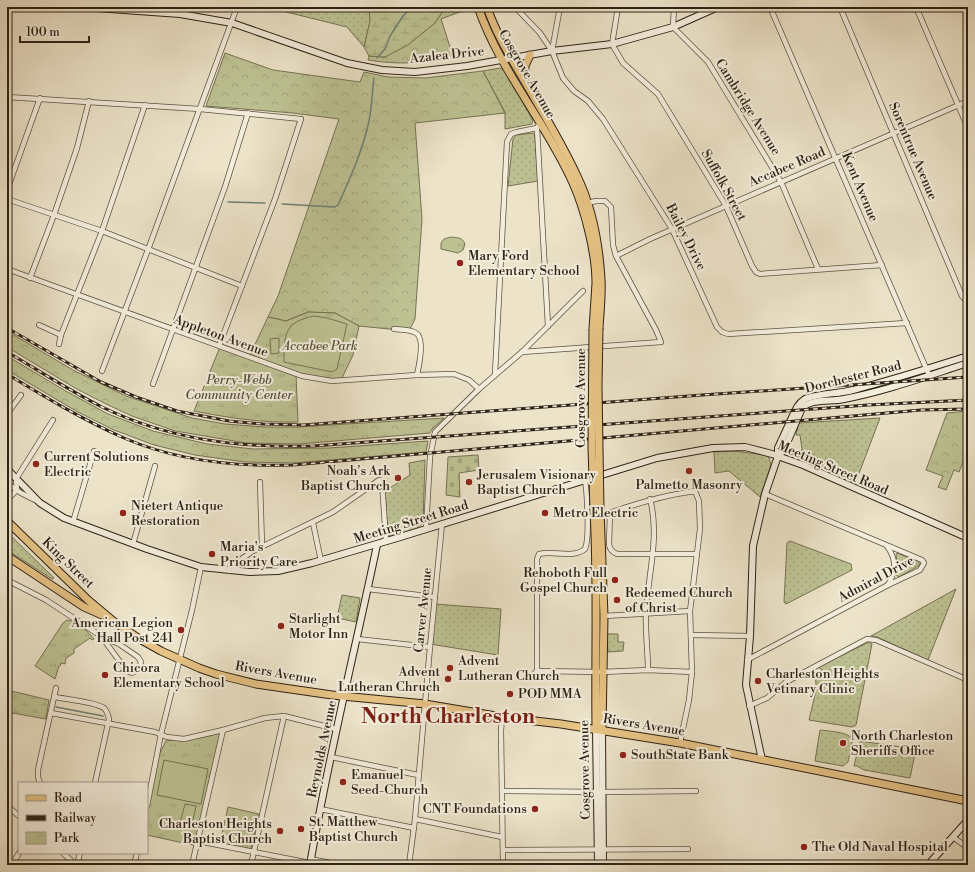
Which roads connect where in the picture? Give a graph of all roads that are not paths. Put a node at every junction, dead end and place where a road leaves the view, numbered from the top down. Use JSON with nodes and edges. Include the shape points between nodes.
{"nodes":[{"id":1,"x":82,"y":7,"type":"edge"},
{"id":2,"x":87,"y":7,"type":"edge"},
{"id":3,"x":237,"y":7,"type":"edge"},
{"id":4,"x":478,"y":7,"type":"edge"},
{"id":5,"x":487,"y":7,"type":"edge"},
{"id":6,"x":515,"y":7,"type":"edge"},
{"id":7,"x":560,"y":7,"type":"edge"},
{"id":8,"x":618,"y":7,"type":"edge"},
{"id":9,"x":674,"y":7,"type":"edge"},
{"id":10,"x":718,"y":7,"type":"edge"},
{"id":11,"x":770,"y":7,"type":"edge"},
{"id":12,"x":840,"y":7,"type":"edge"},
{"id":13,"x":916,"y":7,"type":"edge"},
{"id":14,"x":232,"y":23,"type":"junction"},
{"id":15,"x":673,"y":27,"type":"junction"},
{"id":16,"x":612,"y":44,"type":"junction"},
{"id":17,"x":552,"y":51,"type":"junction"},
{"id":18,"x":530,"y":55,"type":"junction"},
{"id":19,"x":511,"y":58,"type":"junction"},
{"id":20,"x":502,"y":60,"type":"junction"},
{"id":21,"x":524,"y":81,"type":"junction"},
{"id":22,"x":7,"y":96,"type":"edge"},
{"id":23,"x":40,"y":98,"type":"junction"},
{"id":24,"x":89,"y":101,"type":"junction"},
{"id":25,"x":968,"y":101,"type":"edge"},
{"id":26,"x":145,"y":105,"type":"junction"},
{"id":27,"x":958,"y":105,"type":"junction"},
{"id":28,"x":200,"y":109,"type":"junction"},
{"id":29,"x":248,"y":113,"type":"junction"},
{"id":30,"x":539,"y":126,"type":"junction"},
{"id":31,"x":968,"y":128,"type":"edge"},
{"id":32,"x":894,"y":133,"type":"junction"},
{"id":33,"x":836,"y":158,"type":"junction"},
{"id":34,"x":781,"y":182,"type":"junction"},
{"id":35,"x":7,"y":190,"type":"edge"},
{"id":36,"x":7,"y":199,"type":"edge"},
{"id":37,"x":588,"y":203,"type":"junction"},
{"id":38,"x":726,"y":206,"type":"junction"},
{"id":39,"x":54,"y":215,"type":"junction"},
{"id":40,"x":672,"y":229,"type":"junction"},
{"id":41,"x":102,"y":231,"type":"junction"},
{"id":42,"x":148,"y":249,"type":"junction"},
{"id":43,"x":616,"y":256,"type":"junction"},
{"id":44,"x":882,"y":264,"type":"junction"},
{"id":45,"x":195,"y":268,"type":"junction"},
{"id":46,"x":7,"y":269,"type":"edge"},
{"id":47,"x":818,"y":270,"type":"junction"},
{"id":48,"x":30,"y":278,"type":"junction"},
{"id":49,"x":242,"y":286,"type":"junction"},
{"id":50,"x":583,"y":291,"type":"dead end"},
{"id":51,"x":78,"y":294,"type":"junction"},
{"id":52,"x":968,"y":302,"type":"edge"},
{"id":53,"x":124,"y":313,"type":"junction"},
{"id":54,"x":907,"y":323,"type":"junction"},
{"id":55,"x":39,"y":325,"type":"dead end"},
{"id":56,"x":548,"y":326,"type":"junction"},
{"id":57,"x":596,"y":328,"type":"junction"},
{"id":58,"x":394,"y":329,"type":"dead end"},
{"id":59,"x":172,"y":330,"type":"junction"},
{"id":60,"x":61,"y":335,"type":"junction"},
{"id":61,"x":59,"y":344,"type":"dead end"},
{"id":62,"x":219,"y":346,"type":"junction"},
{"id":63,"x":522,"y":352,"type":"junction"},
{"id":64,"x":968,"y":356,"type":"edge"},
{"id":65,"x":968,"y":363,"type":"edge"},
{"id":66,"x":102,"y":371,"type":"dead end"},
{"id":67,"x":928,"y":372,"type":"junction"},
{"id":68,"x":495,"y":374,"type":"junction"},
{"id":69,"x":417,"y":375,"type":"junction"},
{"id":70,"x":153,"y":384,"type":"dead end"},
{"id":71,"x":479,"y":389,"type":"junction"},
{"id":72,"x":21,"y":395,"type":"dead end"},
{"id":73,"x":7,"y":414,"type":"edge"},
{"id":74,"x":53,"y":420,"type":"dead end"},
{"id":75,"x":94,"y":451,"type":"dead end"},
{"id":76,"x":778,"y":456,"type":"junction"},
{"id":77,"x":155,"y":466,"type":"dead end"},
{"id":78,"x":7,"y":469,"type":"edge"},
{"id":79,"x":16,"y":479,"type":"junction"},
{"id":80,"x":585,"y":480,"type":"junction"},
{"id":81,"x":260,"y":482,"type":"dead end"},
{"id":82,"x":7,"y":483,"type":"edge"},
{"id":83,"x":17,"y":490,"type":"junction"},
{"id":84,"x":765,"y":494,"type":"junction"},
{"id":85,"x":650,"y":499,"type":"junction"},
{"id":86,"x":7,"y":500,"type":"edge"},
{"id":87,"x":40,"y":503,"type":"junction"},
{"id":88,"x":597,"y":510,"type":"junction"},
{"id":89,"x":7,"y":521,"type":"edge"},
{"id":90,"x":73,"y":522,"type":"junction"},
{"id":91,"x":313,"y":523,"type":"junction"},
{"id":92,"x":442,"y":524,"type":"junction"},
{"id":93,"x":426,"y":529,"type":"junction"},
{"id":94,"x":968,"y":538,"type":"edge"},
{"id":95,"x":386,"y":542,"type":"junction"},
{"id":96,"x":133,"y":544,"type":"junction"},
{"id":97,"x":377,"y":544,"type":"junction"},
{"id":98,"x":262,"y":545,"type":"junction"},
{"id":99,"x":887,"y":546,"type":"junction"},
{"id":100,"x":652,"y":553,"type":"junction"},
{"id":101,"x":696,"y":554,"type":"junction"},
{"id":102,"x":7,"y":556,"type":"edge"},
{"id":103,"x":321,"y":561,"type":"junction"},
{"id":104,"x":201,"y":567,"type":"junction"},
{"id":105,"x":230,"y":570,"type":"junction"},
{"id":106,"x":7,"y":580,"type":"edge"},
{"id":107,"x":888,"y":585,"type":"junction"},
{"id":108,"x":368,"y":589,"type":"junction"},
{"id":109,"x":435,"y":597,"type":"junction"},
{"id":110,"x":690,"y":611,"type":"junction"},
{"id":111,"x":646,"y":613,"type":"junction"},
{"id":112,"x":604,"y":616,"type":"junction"},
{"id":113,"x":113,"y":621,"type":"junction"},
{"id":114,"x":691,"y":635,"type":"junction"},
{"id":115,"x":101,"y":636,"type":"junction"},
{"id":116,"x":750,"y":636,"type":"junction"},
{"id":117,"x":357,"y":639,"type":"junction"},
{"id":118,"x":430,"y":647,"type":"junction"},
{"id":119,"x":180,"y":660,"type":"junction"},
{"id":120,"x":747,"y":660,"type":"junction"},
{"id":121,"x":648,"y":670,"type":"junction"},
{"id":122,"x":599,"y":672,"type":"junction"},
{"id":123,"x":692,"y":672,"type":"junction"},
{"id":124,"x":968,"y":680,"type":"edge"},
{"id":125,"x":56,"y":688,"type":"dead end"},
{"id":126,"x":55,"y":696,"type":"junction"},
{"id":127,"x":344,"y":697,"type":"junction"},
{"id":128,"x":425,"y":704,"type":"junction"},
{"id":129,"x":750,"y":706,"type":"junction"},
{"id":130,"x":51,"y":713,"type":"junction"},
{"id":131,"x":284,"y":716,"type":"junction"},
{"id":132,"x":502,"y":717,"type":"junction"},
{"id":133,"x":108,"y":724,"type":"junction"},
{"id":134,"x":336,"y":729,"type":"junction"},
{"id":135,"x":223,"y":730,"type":"junction"},
{"id":136,"x":599,"y":730,"type":"junction"},
{"id":137,"x":161,"y":734,"type":"junction"},
{"id":138,"x":680,"y":743,"type":"junction"},
{"id":139,"x":332,"y":757,"type":"junction"},
{"id":140,"x":762,"y":760,"type":"junction"},
{"id":141,"x":418,"y":775,"type":"junction"},
{"id":142,"x":40,"y":782,"type":"edge"},
{"id":143,"x":95,"y":782,"type":"edge"},
{"id":144,"x":502,"y":791,"type":"junction"},
{"id":145,"x":696,"y":791,"type":"dead end"},
{"id":146,"x":600,"y":792,"type":"junction"},
{"id":147,"x":148,"y":801,"type":"edge"},
{"id":148,"x":968,"y":801,"type":"edge"},
{"id":149,"x":7,"y":806,"type":"edge"},
{"id":150,"x":320,"y":809,"type":"junction"},
{"id":151,"x":18,"y":815,"type":"edge"},
{"id":152,"x":415,"y":819,"type":"junction"},
{"id":153,"x":968,"y":820,"type":"edge"},
{"id":154,"x":414,"y":828,"type":"junction"},
{"id":155,"x":502,"y":837,"type":"junction"},
{"id":156,"x":953,"y":837,"type":"junction"},
{"id":157,"x":198,"y":841,"type":"junction"},
{"id":158,"x":968,"y":848,"type":"edge"},
{"id":159,"x":688,"y":849,"type":"dead end"},
{"id":160,"x":503,"y":850,"type":"junction"},
{"id":161,"x":601,"y":850,"type":"junction"},
{"id":162,"x":255,"y":853,"type":"junction"},
{"id":163,"x":18,"y":854,"type":"edge"},
{"id":164,"x":64,"y":854,"type":"edge"},
{"id":165,"x":80,"y":854,"type":"edge"},
{"id":166,"x":137,"y":854,"type":"edge"},
{"id":167,"x":310,"y":862,"type":"edge"},
{"id":168,"x":409,"y":864,"type":"edge"},
{"id":169,"x":12,"y":865,"type":"edge"},
{"id":170,"x":77,"y":865,"type":"edge"},
{"id":171,"x":134,"y":865,"type":"edge"},
{"id":172,"x":192,"y":865,"type":"edge"},
{"id":173,"x":251,"y":865,"type":"edge"},
{"id":174,"x":341,"y":865,"type":"edge"},
{"id":175,"x":421,"y":865,"type":"edge"},
{"id":176,"x":503,"y":865,"type":"edge"},
{"id":177,"x":598,"y":865,"type":"edge"},
{"id":178,"x":603,"y":865,"type":"edge"},
{"id":179,"x":928,"y":865,"type":"edge"}],
"edges":[{"from":1,"to":2,"type":"street","name":"Azalea Drive"},
{"from":2,"to":14,"type":"street","name":"Azalea Drive","via":[[180,14]]},
{"from":3,"to":14,"type":"street"},
{"from":4,"to":20,"type":"main road","name":"Cosgrove Avenue"},
{"from":5,"to":19,"type":"main road","name":"Cosgrove Avenue"},
{"from":6,"to":17,"type":"street","name":"Bailey Drive","via":[[540,33]]},
{"from":7,"to":17,"type":"street"},
{"from":8,"to":16,"type":"street"},
{"from":9,"to":15,"type":"street"},
{"from":10,"to":15,"type":"street","name":"Azalea Drive"},
{"from":11,"to":33,"type":"street","name":"Kent Avenue"},
{"from":12,"to":32,"type":"street","name":"Sorentrue Avenue"},
{"from":13,"to":27,"type":"street"},
{"from":14,"to":20,"type":"street","name":"Azalea Drive","via":[[347,62],[382,70],[414,72]]},
{"from":14,"to":28,"type":"street"},
{"from":15,"to":16,"type":"street","name":"Azalea Drive"},
{"from":15,"to":34,"type":"street","name":"Cambridge Avenue","via":[[708,62]]},
{"from":16,"to":17,"type":"street","name":"Azalea Drive"},
{"from":16,"to":38,"type":"street","name":"Suffolk Street","via":[[623,63],[658,94]]},
{"from":17,"to":18,"type":"street","name":"Azalea Drive"},
{"from":17,"to":40,"type":"street","name":"Bailey Drive","via":[[563,78],[603,119]]},
{"from":18,"to":19,"type":"street","name":"Azalea Drive"},
{"from":18,"to":21,"type":"main road"},
{"from":19,"to":20,"type":"street","name":"Azalea Drive"},
{"from":19,"to":21,"type":"main road","name":"Cosgrove Avenue"},
{"from":20,"to":30,"type":"main road","name":"Cosgrove Avenue"},
{"from":21,"to":37,"type":"main road","name":"Cosgrove Avenue","via":[[567,156]]},
{"from":22,"to":23,"type":"street"},
{"from":23,"to":24,"type":"street"},
{"from":23,"to":35,"type":"street"},
{"from":24,"to":26,"type":"street"},
{"from":24,"to":39,"type":"street","via":[[77,148]]},
{"from":25,"to":27,"type":"street","name":"Accabee Road"},
{"from":26,"to":28,"type":"street"},
{"from":26,"to":41,"type":"street"},
{"from":27,"to":31,"type":"street"},
{"from":27,"to":32,"type":"street","name":"Accabee Road"},
{"from":28,"to":29,"type":"street"},
{"from":28,"to":42,"type":"street"},
{"from":29,"to":45,"type":"street","via":[[225,187]]},
{"from":29,"to":49,"type":"street","via":[[301,119],[275,199]]},
{"from":30,"to":56,"type":"street"},
{"from":30,"to":57,"type":"main road","name":"Cosgrove Avenue","via":[[570,177],[584,212],[596,282]]},
{"from":30,"to":68,"type":"street","via":[[511,134],[507,142]]},
{"from":32,"to":33,"type":"street","name":"Accabee Road"},
{"from":32,"to":52,"type":"street","name":"Sorentrue Avenue","via":[[962,296]]},
{"from":33,"to":34,"type":"street","name":"Accabee Road"},
{"from":33,"to":44,"type":"street","name":"Kent Avenue"},
{"from":34,"to":38,"type":"street","name":"Accabee Road"},
{"from":34,"to":47,"type":"street","name":"Cambridge Avenue"},
{"from":36,"to":39,"type":"street"},
{"from":37,"to":43,"type":"street","via":[[605,201],[611,206]]},
{"from":37,"to":57,"type":"main road","name":"Cosgrove Avenue","via":[[601,280]]},
{"from":38,"to":40,"type":"street","name":"Accabee Road"},
{"from":38,"to":47,"type":"street","name":"Suffolk Street","via":[[756,272],[760,274]]},
{"from":39,"to":41,"type":"street"},
{"from":39,"to":48,"type":"street"},
{"from":40,"to":43,"type":"street","name":"Accabee Road"},
{"from":40,"to":54,"type":"street","name":"Bailey Drive","via":[[717,327],[722,332],[728,334]]},
{"from":41,"to":42,"type":"street"},
{"from":41,"to":51,"type":"street"},
{"from":42,"to":45,"type":"street"},
{"from":42,"to":53,"type":"street"},
{"from":43,"to":63,"type":"street","via":[[661,342]]},
{"from":44,"to":47,"type":"street","name":"Suffolk Street"},
{"from":44,"to":54,"type":"street","name":"Kent Avenue"},
{"from":45,"to":49,"type":"street"},
{"from":45,"to":59,"type":"street"},
{"from":46,"to":48,"type":"street","name":"Appleton Avenue"},
{"from":48,"to":51,"type":"street","name":"Appleton Avenue"},
{"from":49,"to":62,"type":"street"},
{"from":50,"to":56,"type":"street"},
{"from":51,"to":53,"type":"street","name":"Appleton Avenue"},
{"from":51,"to":60,"type":"street"},
{"from":53,"to":59,"type":"street","name":"Appleton Avenue"},
{"from":53,"to":66,"type":"street"},
{"from":54,"to":67,"type":"street","name":"Kent Avenue"},
{"from":55,"to":60,"type":"street"},
{"from":56,"to":63,"type":"street"},
{"from":57,"to":88,"type":"main road","name":"Cosgrove Avenue","bridge":true,"via":[[592,447]]},
{"from":58,"to":69,"type":"street","via":[[409,330],[419,337],[421,343]]},
{"from":59,"to":62,"type":"street","name":"Appleton Avenue"},
{"from":59,"to":70,"type":"street"},
{"from":60,"to":61,"type":"street"},
{"from":62,"to":69,"type":"street","name":"Appleton Avenue","via":[[320,380]]},
{"from":63,"to":68,"type":"street"},
{"from":64,"to":67,"type":"street","name":"Dorchester Road"},
{"from":65,"to":67,"type":"street","name":"Dorchester Road"},
{"from":67,"to":76,"type":"street","name":"Dorchester Road","via":[[890,387],[842,399],[807,404],[802,408],[784,450]]},
{"from":68,"to":71,"type":"street"},
{"from":69,"to":71,"type":"street","name":"Appleton Avenue","via":[[454,374],[469,380]]},
{"from":71,"to":93,"type":"street","via":[[444,422],[433,437]]},
{"from":72,"to":73,"type":"street"},
{"from":74,"to":79,"type":"street"},
{"from":75,"to":90,"type":"street"},
{"from":76,"to":80,"type":"street","name":"Meeting Street Road","via":[[746,448],[713,448],[657,458]]},
{"from":76,"to":84,"type":"street","name":"Dorchester Road"},
{"from":76,"to":94,"type":"street","name":"Meeting Street Road"},
{"from":77,"to":96,"type":"street"},
{"from":78,"to":79,"type":"street","name":"Meeting Street Road"},
{"from":79,"to":83,"type":"street"},
{"from":79,"to":87,"type":"street","name":"Meeting Street Road"},
{"from":80,"to":92,"type":"street","name":"Meeting Street Road"},
{"from":80,"to":122,"type":"street","via":[[585,549],[578,554],[545,552],[539,554],[537,559],[535,673]]},
{"from":81,"to":98,"type":"street"},
{"from":82,"to":83,"type":"street","name":"Meeting Street Road"},
{"from":83,"to":86,"type":"street"},
{"from":83,"to":87,"type":"street","name":"Meeting Street Road"},
{"from":84,"to":99,"type":"street","name":"Admiral Drive"},
{"from":84,"to":116,"type":"street","name":"Dorchester Road","via":[[752,546]]},
{"from":85,"to":100,"type":"street","via":[[654,512]]},
{"from":85,"to":100,"type":"street","via":[[612,512],[609,517],[609,547],[617,554]]},
{"from":85,"to":101,"type":"street","via":[[695,491],[699,501],[700,529]]},
{"from":87,"to":90,"type":"street","name":"Meeting Street Road"},
{"from":88,"to":112,"type":"main road","name":"Cosgrove Avenue"},
{"from":88,"to":122,"type":"main road","name":"Cosgrove Avenue"},
{"from":89,"to":113,"type":"main road","name":"King Street"},
{"from":90,"to":96,"type":"street","name":"Meeting Street Road"},
{"from":91,"to":95,"type":"street","via":[[334,512],[379,480],[382,481]]},
{"from":91,"to":98,"type":"street"},
{"from":91,"to":103,"type":"street"},
{"from":92,"to":93,"type":"street","name":"Meeting Street Road"},
{"from":92,"to":109,"type":"street","name":"Carver Avenue"},
{"from":93,"to":95,"type":"street","name":"Meeting Street Road"},
{"from":95,"to":97,"type":"street","name":"Meeting Street Road"},
{"from":96,"to":104,"type":"street","name":"Meeting Street Road"},
{"from":97,"to":103,"type":"street","name":"Meeting Street Road"},
{"from":97,"to":108,"type":"street","name":"Reynolds Avenue"},
{"from":98,"to":105,"type":"street","via":[[240,559]]},
{"from":99,"to":107,"type":"street","via":[[893,555],[894,568],[893,577]]},
{"from":99,"to":107,"type":"street","name":"Admiral Drive","via":[[924,563],[920,570]]},
{"from":100,"to":101,"type":"street"},
{"from":100,"to":111,"type":"street"},
{"from":101,"to":110,"type":"street"},
{"from":102,"to":113,"type":"main road","via":[[84,607]]},
{"from":103,"to":105,"type":"street","name":"Meeting Street Road","via":[[278,570]]},
{"from":104,"to":105,"type":"street","name":"Meeting Street Road"},
{"from":104,"to":119,"type":"street"},
{"from":106,"to":115,"type":"street","via":[[46,600]]},
{"from":107,"to":120,"type":"street","name":"Admiral Drive"},
{"from":108,"to":109,"type":"street"},
{"from":108,"to":117,"type":"street","name":"Reynolds Avenue"},
{"from":109,"to":118,"type":"street","name":"Carver Avenue"},
{"from":110,"to":111,"type":"street"},
{"from":110,"to":114,"type":"street"},
{"from":111,"to":112,"type":"street"},
{"from":111,"to":121,"type":"street"},
{"from":112,"to":122,"type":"main road","name":"Cosgrove Avenue"},
{"from":113,"to":119,"type":"main road","name":"Rivers Avenue","via":[[149,645]]},
{"from":114,"to":116,"type":"street"},
{"from":114,"to":123,"type":"street"},
{"from":115,"to":115,"type":"street","via":[[126,670],[132,672],[139,669],[141,664],[138,657]]},
{"from":116,"to":120,"type":"street","name":"Dorchester Road"},
{"from":117,"to":118,"type":"street"},
{"from":117,"to":127,"type":"street","name":"Reynolds Avenue"},
{"from":118,"to":128,"type":"street","name":"Carver Avenue"},
{"from":119,"to":127,"type":"main road","name":"Rivers Avenue","via":[[256,684]]},
{"from":119,"to":137,"type":"street"},
{"from":120,"to":129,"type":"street","name":"Dorchester Road","via":[[746,685]]},
{"from":121,"to":122,"type":"street"},
{"from":121,"to":123,"type":"street"},
{"from":122,"to":136,"type":"main road","name":"Cosgrove Avenue"},
{"from":123,"to":138,"type":"street"},
{"from":124,"to":129,"type":"street","via":[[876,640],[867,639],[786,682],[767,698]]},
{"from":125,"to":126,"type":"street"},
{"from":126,"to":130,"type":"street"},
{"from":126,"to":133,"type":"street","via":[[100,706],[108,712]]},
{"from":127,"to":128,"type":"main road","name":"Rivers Avenue"},
{"from":127,"to":134,"type":"street","name":"Reynolds Avenue"},
{"from":128,"to":132,"type":"main road","name":"Rivers Avenue"},
{"from":128,"to":141,"type":"street","name":"Carver Avenue"},
{"from":129,"to":140,"type":"street","name":"Dorchester Road"},
{"from":130,"to":133,"type":"street"},
{"from":130,"to":142,"type":"street","via":[[38,770]]},
{"from":131,"to":134,"type":"street"},
{"from":131,"to":135,"type":"street","via":[[265,718]]},
{"from":131,"to":162,"type":"street"},
{"from":132,"to":136,"type":"main road","name":"Rivers Avenue"},
{"from":132,"to":144,"type":"street"},
{"from":133,"to":137,"type":"street"},
{"from":133,"to":143,"type":"street"},
{"from":134,"to":139,"type":"street","name":"Reynolds Avenue"},
{"from":135,"to":137,"type":"street","via":[[181,739]]},
{"from":135,"to":157,"type":"street"},
{"from":136,"to":138,"type":"main road","name":"Rivers Avenue"},
{"from":136,"to":146,"type":"street","name":"Cosgrove Avenue"},
{"from":137,"to":147,"type":"street"},
{"from":138,"to":140,"type":"main road","name":"Rivers Avenue"},
{"from":139,"to":141,"type":"street"},
{"from":139,"to":150,"type":"street","name":"Reynolds Avenue"},
{"from":140,"to":148,"type":"main road","name":"Rivers Avenue"},
{"from":141,"to":152,"type":"street","name":"Carver Avenue"},
{"from":144,"to":146,"type":"street"},
{"from":144,"to":155,"type":"street"},
{"from":145,"to":146,"type":"street"},
{"from":146,"to":161,"type":"street","name":"Cosgrove Avenue"},
{"from":149,"to":151,"type":"street"},
{"from":150,"to":154,"type":"street"},
{"from":150,"to":167,"type":"street","name":"Reynolds Avenue"},
{"from":152,"to":154,"type":"street","name":"Carver Avenue"},
{"from":152,"to":155,"type":"street"},
{"from":153,"to":156,"type":"street"},
{"from":154,"to":168,"type":"street","name":"Carver Avenue"},
{"from":155,"to":160,"type":"street"},
{"from":156,"to":158,"type":"street"},
{"from":156,"to":179,"type":"street"},
{"from":157,"to":162,"type":"street"},
{"from":157,"to":172,"type":"street"},
{"from":159,"to":161,"type":"street"},
{"from":160,"to":161,"type":"street"},
{"from":160,"to":176,"type":"street"},
{"from":161,"to":177,"type":"street","name":"Cosgrove Avenue"},
{"from":161,"to":178,"type":"street","name":"Cosgrove Avenue"},
{"from":162,"to":167,"type":"street"},
{"from":162,"to":173,"type":"street"},
{"from":163,"to":169,"type":"street"},
{"from":164,"to":170,"type":"street"},
{"from":165,"to":170,"type":"street"},
{"from":166,"to":171,"type":"street"},
{"from":167,"to":174,"type":"street"},
{"from":168,"to":175,"type":"street"}]}
